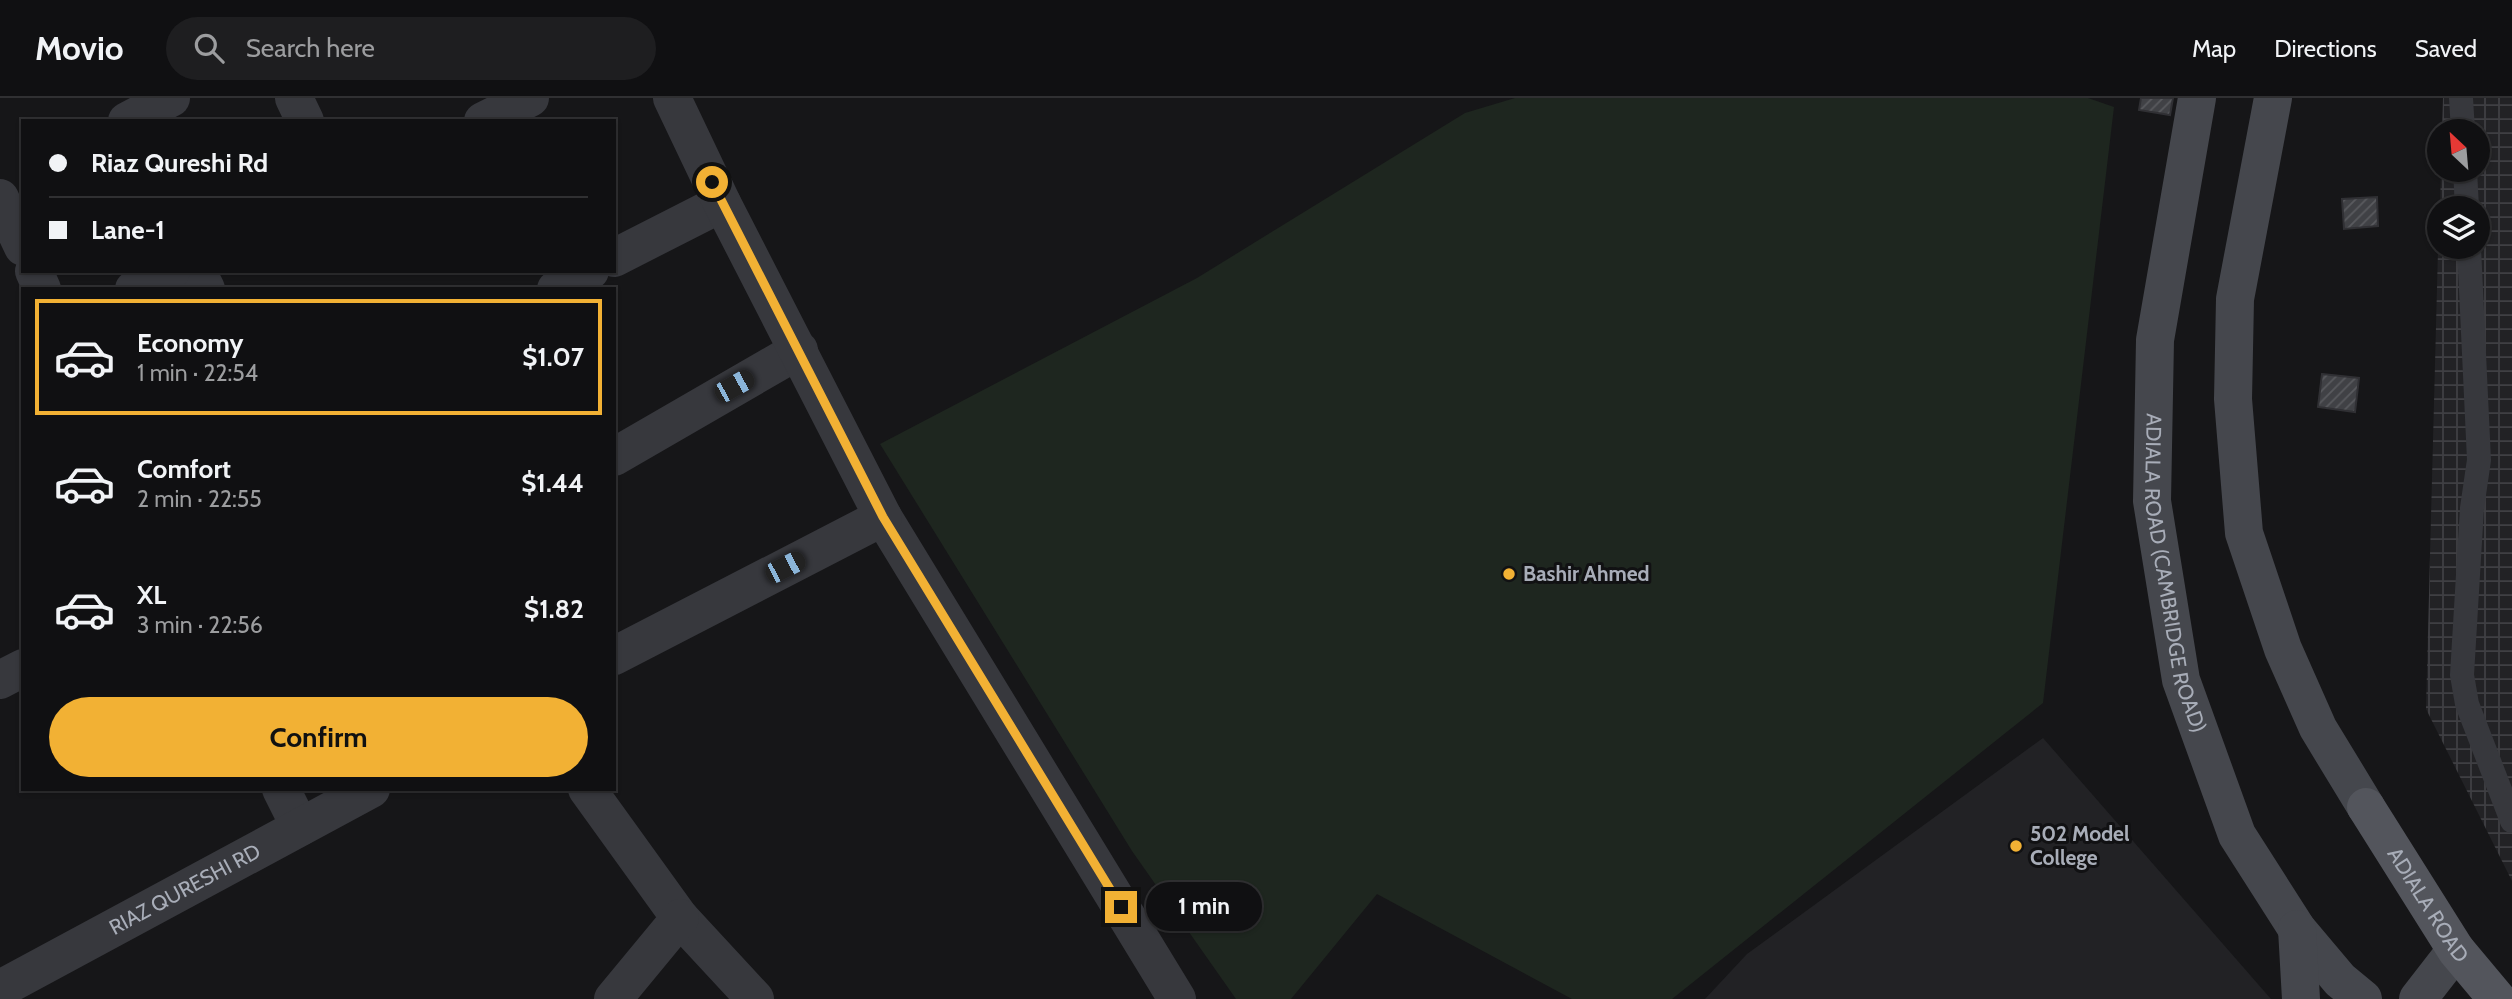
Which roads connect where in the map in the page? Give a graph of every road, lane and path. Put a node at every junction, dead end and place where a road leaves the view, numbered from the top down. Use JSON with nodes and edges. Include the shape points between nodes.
{"nodes":[{"id":1,"x":171,"y":98,"type":"edge"},
{"id":2,"x":294,"y":98,"type":"edge"},
{"id":3,"x":530,"y":98,"type":"edge"},
{"id":4,"x":672,"y":98,"type":"edge"},
{"id":5,"x":2197,"y":98,"type":"edge"},
{"id":6,"x":2273,"y":98,"type":"edge"},
{"id":7,"x":2461,"y":98,"type":"edge"},
{"id":8,"x":131,"y":119,"type":"edge"},
{"id":9,"x":304,"y":119,"type":"edge"},
{"id":10,"x":487,"y":119,"type":"edge"},
{"id":11,"x":2462,"y":119,"type":"edge"},
{"id":12,"x":21,"y":177,"type":"edge"},
{"id":13,"x":0,"y":188,"type":"edge"},
{"id":14,"x":0,"y":198,"type":"edge"},
{"id":15,"x":722,"y":203,"type":"junction"},
{"id":16,"x":21,"y":243,"type":"edge"},
{"id":17,"x":616,"y":257,"type":"edge"},
{"id":18,"x":2470,"y":259,"type":"edge"},
{"id":19,"x":167,"y":273,"type":"edge"},
{"id":20,"x":586,"y":273,"type":"edge"},
{"id":21,"x":138,"y":287,"type":"edge"},
{"id":22,"x":560,"y":287,"type":"edge"},
{"id":23,"x":799,"y":350,"type":"junction"},
{"id":24,"x":616,"y":456,"type":"edge"},
{"id":25,"x":883,"y":517,"type":"junction"},
{"id":26,"x":616,"y":655,"type":"edge"},
{"id":27,"x":21,"y":669,"type":"edge"},
{"id":28,"x":0,"y":680,"type":"edge"},
{"id":29,"x":282,"y":791,"type":"edge"},
{"id":30,"x":367,"y":791,"type":"edge"},
{"id":31,"x":588,"y":791,"type":"edge"},
{"id":32,"x":2512,"y":821,"type":"edge"},
{"id":33,"x":300,"y":827,"type":"junction"},
{"id":34,"x":680,"y":918,"type":"junction"},
{"id":35,"x":2297,"y":929,"type":"junction"},
{"id":36,"x":2456,"y":950,"type":"junction"},
{"id":37,"x":0,"y":989,"type":"edge"},
{"id":38,"x":613,"y":999,"type":"edge"},
{"id":39,"x":755,"y":999,"type":"edge"},
{"id":40,"x":1177,"y":999,"type":"edge"},
{"id":41,"x":2301,"y":999,"type":"edge"},
{"id":42,"x":2363,"y":999,"type":"edge"},
{"id":43,"x":2418,"y":999,"type":"edge"},
{"id":44,"x":2497,"y":999,"type":"edge"}],
"edges":[{"from":1,"to":8,"type":"street"},
{"from":2,"to":9,"type":"street"},
{"from":3,"to":10,"type":"street"},
{"from":4,"to":15,"type":"street"},
{"from":5,"to":35,"type":"main road","name":"ADIALA ROAD (CAMBRIDGE ROAD)","via":[[2155,340],[2152,501],[2181,680],[2237,835]]},
{"from":6,"to":36,"type":"main road","name":"ADIALA ROAD","via":[[2235,299],[2233,399],[2244,533],[2318,728]]},
{"from":7,"to":11,"type":"lane"},
{"from":12,"to":13,"type":"street"},
{"from":14,"to":16,"type":"street"},
{"from":15,"to":17,"type":"street"},
{"from":15,"to":23,"type":"street"},
{"from":18,"to":32,"type":"lane","via":[[2479,460],[2462,675],[2467,704]]},
{"from":19,"to":21,"type":"street"},
{"from":20,"to":22,"type":"street"},
{"from":23,"to":24,"type":"street"},
{"from":23,"to":25,"type":"street"},
{"from":25,"to":26,"type":"street"},
{"from":25,"to":40,"type":"street"},
{"from":27,"to":28,"type":"street"},
{"from":29,"to":33,"type":"street"},
{"from":30,"to":33,"type":"street","name":"RIAZ QURESHI RD"},
{"from":31,"to":34,"type":"street"},
{"from":33,"to":37,"type":"street","name":"RIAZ QURESHI RD"},
{"from":34,"to":38,"type":"street"},
{"from":34,"to":39,"type":"street"},
{"from":35,"to":41,"type":"main road"},
{"from":35,"to":42,"type":"main road","name":"ADIALA ROAD (CAMBRIDGE ROAD)","via":[[2340,980]]},
{"from":36,"to":43,"type":"main road"},
{"from":36,"to":44,"type":"main road","name":"ADIALA ROAD"}]}
